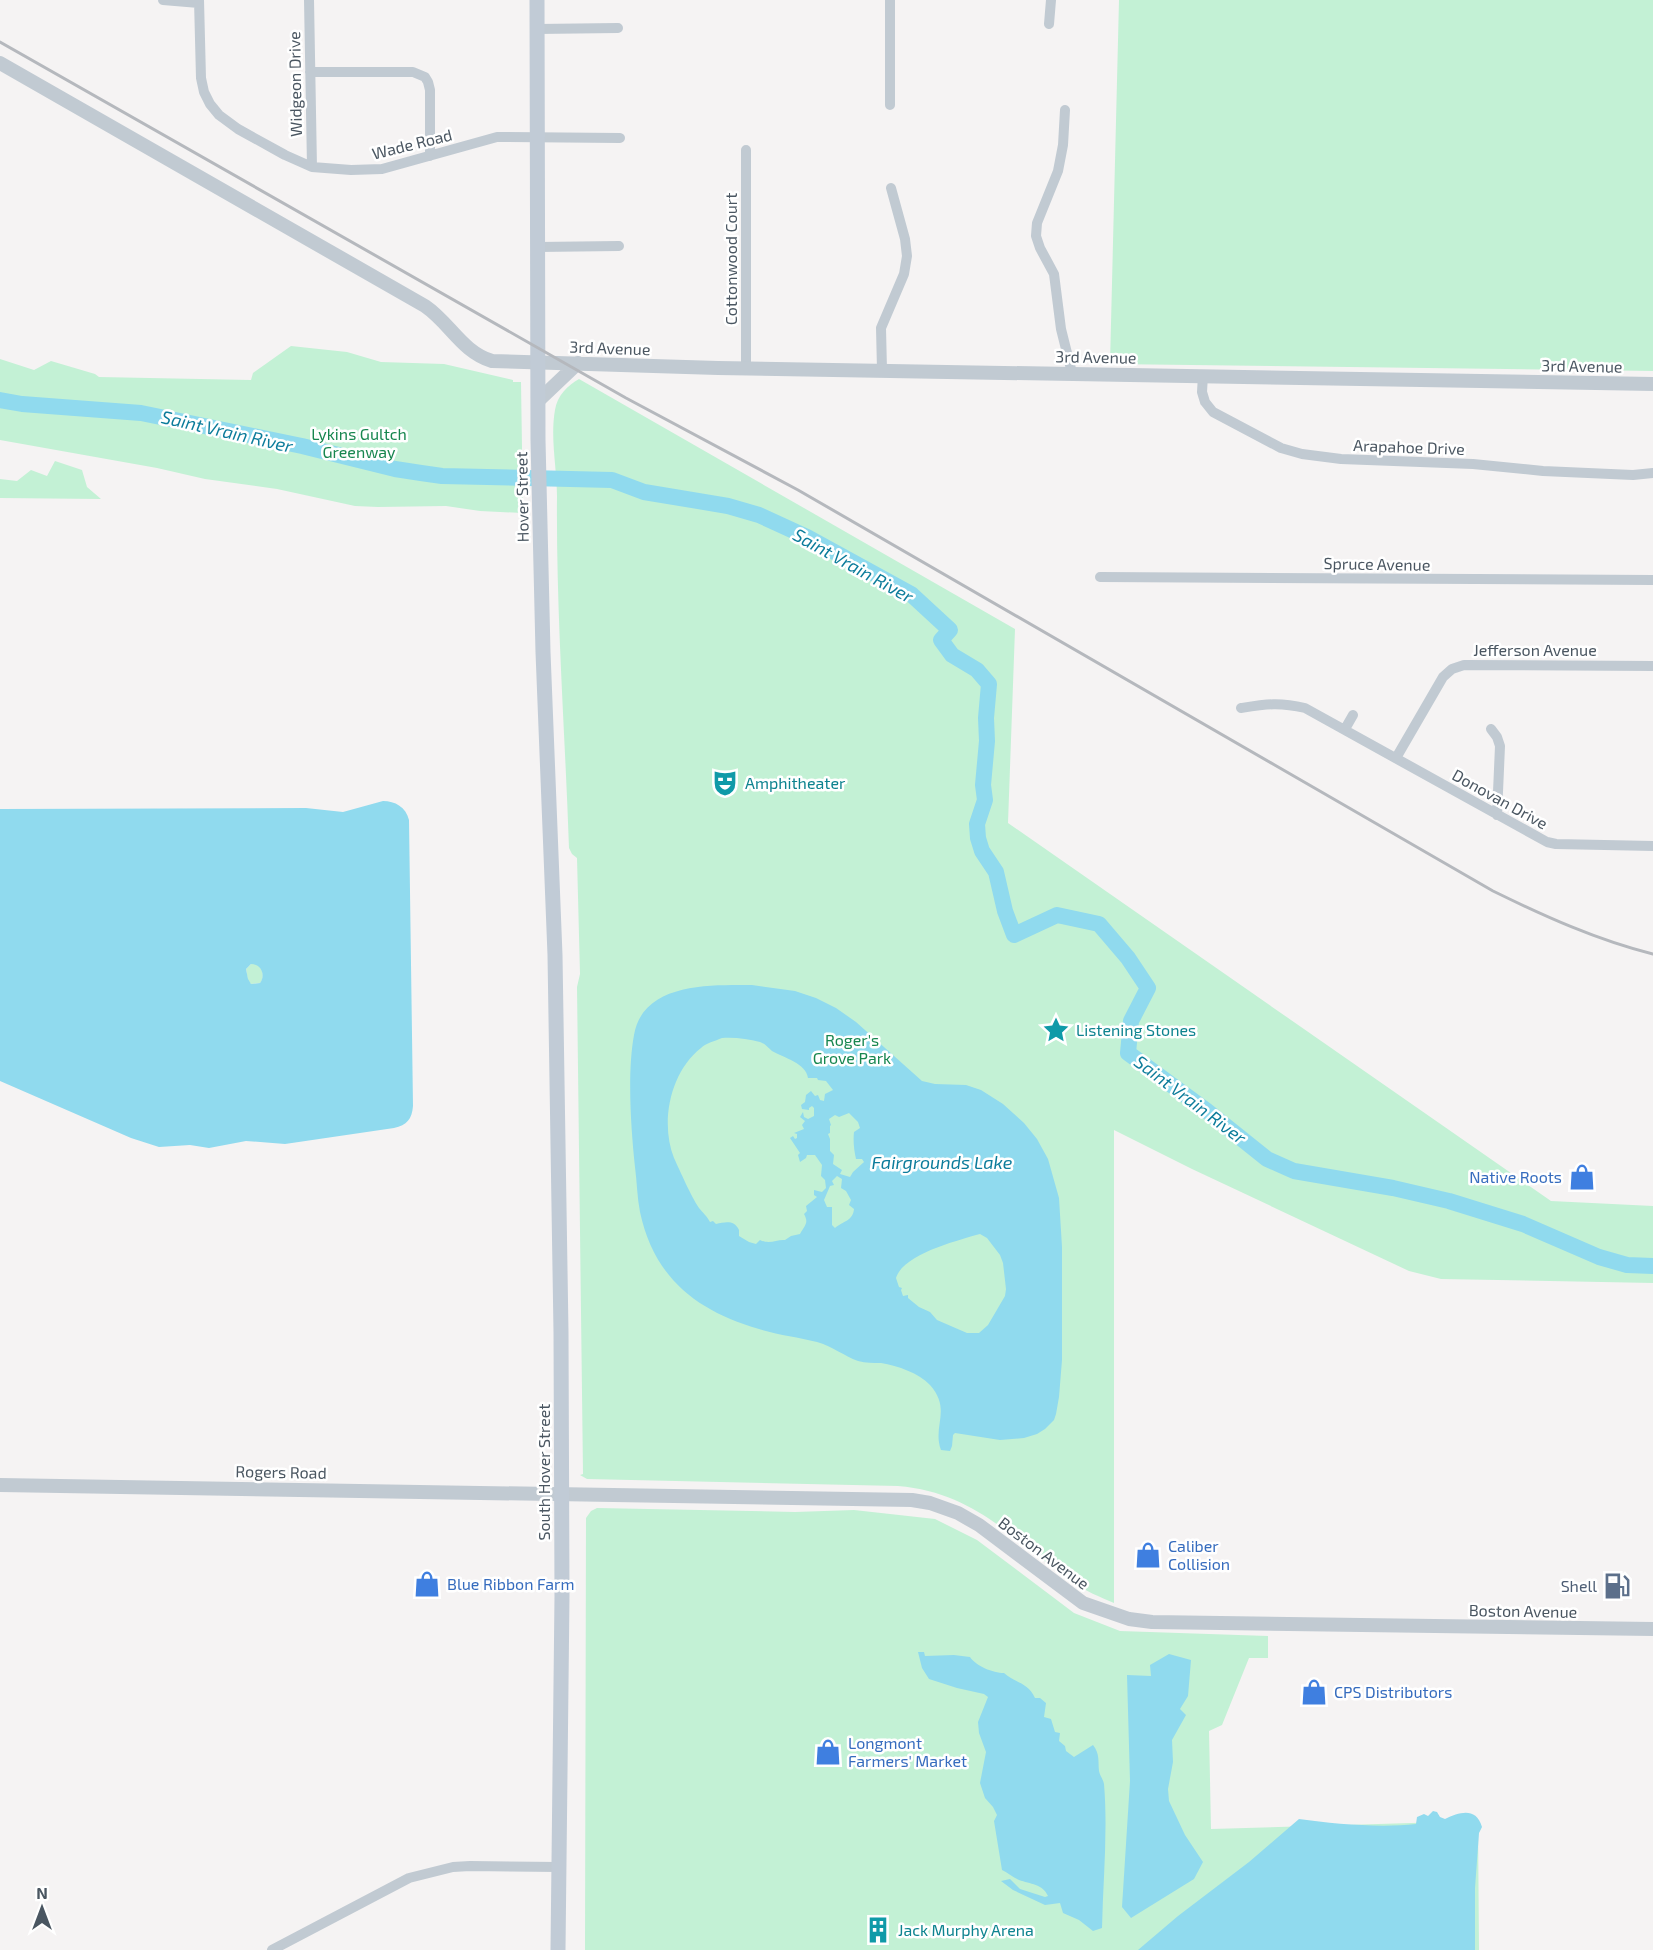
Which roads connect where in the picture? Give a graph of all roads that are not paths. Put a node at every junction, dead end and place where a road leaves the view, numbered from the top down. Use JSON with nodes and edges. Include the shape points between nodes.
{"nodes":[{"id":1,"x":163,"y":0,"type":"edge"},
{"id":2,"x":309,"y":0,"type":"edge"},
{"id":3,"x":537,"y":0,"type":"edge"},
{"id":4,"x":890,"y":0,"type":"edge"},
{"id":5,"x":1051,"y":0,"type":"edge"},
{"id":6,"x":199,"y":2,"type":"edge"},
{"id":7,"x":1049,"y":24,"type":"dead end"},
{"id":8,"x":618,"y":28,"type":"dead end"},
{"id":9,"x":537,"y":29,"type":"junction"},
{"id":10,"x":0,"y":63,"type":"edge"},
{"id":11,"x":310,"y":72,"type":"junction"},
{"id":12,"x":890,"y":105,"type":"dead end"},
{"id":13,"x":1065,"y":110,"type":"dead end"},
{"id":14,"x":538,"y":137,"type":"junction"},
{"id":15,"x":620,"y":138,"type":"dead end"},
{"id":16,"x":746,"y":150,"type":"dead end"},
{"id":17,"x":430,"y":156,"type":"junction"},
{"id":18,"x":312,"y":167,"type":"junction"},
{"id":19,"x":891,"y":188,"type":"dead end"},
{"id":20,"x":619,"y":246,"type":"dead end"},
{"id":21,"x":538,"y":247,"type":"junction"},
{"id":22,"x":538,"y":363,"type":"junction"},
{"id":23,"x":578,"y":363,"type":"junction"},
{"id":24,"x":746,"y":368,"type":"junction"},
{"id":25,"x":882,"y":370,"type":"junction"},
{"id":26,"x":1072,"y":373,"type":"junction"},
{"id":27,"x":1203,"y":375,"type":"junction"},
{"id":28,"x":1653,"y":384,"type":"edge"},
{"id":29,"x":538,"y":401,"type":"junction"},
{"id":30,"x":1653,"y":473,"type":"edge"},
{"id":31,"x":1100,"y":578,"type":"dead end"},
{"id":32,"x":1653,"y":580,"type":"edge"},
{"id":33,"x":1653,"y":666,"type":"edge"},
{"id":34,"x":1241,"y":708,"type":"dead end"},
{"id":35,"x":1353,"y":715,"type":"dead end"},
{"id":36,"x":1345,"y":729,"type":"junction"},
{"id":37,"x":1491,"y":729,"type":"dead end"},
{"id":38,"x":1396,"y":758,"type":"junction"},
{"id":39,"x":1497,"y":815,"type":"junction"},
{"id":40,"x":1653,"y":846,"type":"edge"},
{"id":41,"x":556,"y":993,"type":"joint"},
{"id":42,"x":0,"y":1485,"type":"edge"},
{"id":43,"x":562,"y":1494,"type":"junction"},
{"id":44,"x":1653,"y":1629,"type":"edge"},
{"id":45,"x":559,"y":1867,"type":"junction"},
{"id":46,"x":272,"y":1950,"type":"edge"},
{"id":47,"x":558,"y":1950,"type":"edge"}],
"edges":[{"from":1,"to":6,"type":"street"},
{"from":2,"to":11,"type":"street","name":"Widgeon Drive"},
{"from":3,"to":9,"type":"main road","name":"Hover Street"},
{"from":4,"to":12,"type":"street"},
{"from":5,"to":7,"type":"street"},
{"from":6,"to":18,"type":"street","name":"Wade Road","via":[[201,82],[214,110],[238,129]]},
{"from":8,"to":9,"type":"street"},
{"from":9,"to":14,"type":"main road","name":"Hover Street"},
{"from":10,"to":22,"type":"street","name":"3rd Avenue","via":[[425,306],[476,355],[498,362]]},
{"from":11,"to":17,"type":"street","via":[[407,72],[424,76],[429,86]]},
{"from":11,"to":18,"type":"street","name":"Widgeon Drive"},
{"from":13,"to":26,"type":"street","via":[[1058,171],[1037,223],[1036,236],[1054,274]]},
{"from":14,"to":15,"type":"street","name":"Wade Road"},
{"from":14,"to":17,"type":"street","name":"Wade Road","via":[[486,139]]},
{"from":14,"to":21,"type":"main road","name":"Hover Street"},
{"from":16,"to":24,"type":"street","name":"Cottonwood Court"},
{"from":17,"to":18,"type":"street","name":"Wade Road","via":[[378,170]]},
{"from":19,"to":25,"type":"street","via":[[907,256],[904,274],[881,328]]},
{"from":20,"to":21,"type":"street"},
{"from":21,"to":22,"type":"main road","name":"Hover Street"},
{"from":22,"to":23,"type":"street","name":"3rd Avenue"},
{"from":22,"to":29,"type":"main road","name":"Hover Street"},
{"from":23,"to":24,"type":"street","name":"3rd Avenue"},
{"from":23,"to":29,"type":"street"},
{"from":24,"to":25,"type":"street","name":"3rd Avenue"},
{"from":25,"to":26,"type":"street","name":"3rd Avenue"},
{"from":26,"to":27,"type":"street","name":"3rd Avenue"},
{"from":27,"to":28,"type":"street","name":"3rd Avenue"},
{"from":27,"to":30,"type":"street","name":"Arapahoe Drive","via":[[1202,392],[1213,412],[1281,448],[1302,454],[1543,471]]},
{"from":29,"to":41,"type":"main road","name":"Hover Street"},
{"from":31,"to":32,"type":"street","name":"Spruce Avenue"},
{"from":33,"to":38,"type":"street","name":"Jefferson Avenue","via":[[1464,665],[1452,669],[1443,677]]},
{"from":34,"to":36,"type":"street","name":"Donovan Drive","via":[[1289,704]]},
{"from":35,"to":36,"type":"street"},
{"from":36,"to":38,"type":"street","name":"Donovan Drive"},
{"from":37,"to":39,"type":"street","via":[[1500,746]]},
{"from":38,"to":39,"type":"street","name":"Donovan Drive"},
{"from":39,"to":40,"type":"street","name":"Donovan Drive","via":[[1556,844]]},
{"from":41,"to":43,"type":"main road","name":"South Hover Street"},
{"from":42,"to":43,"type":"street","name":"Rogers Road"},
{"from":43,"to":44,"type":"street","name":"Boston Avenue","via":[[930,1503],[979,1525],[1083,1603],[1134,1620]]},
{"from":43,"to":45,"type":"main road","name":"South Hover Street"},
{"from":45,"to":46,"type":"street","via":[[453,1867],[409,1878]]},
{"from":45,"to":47,"type":"main road","name":"South Hover Street"}]}
